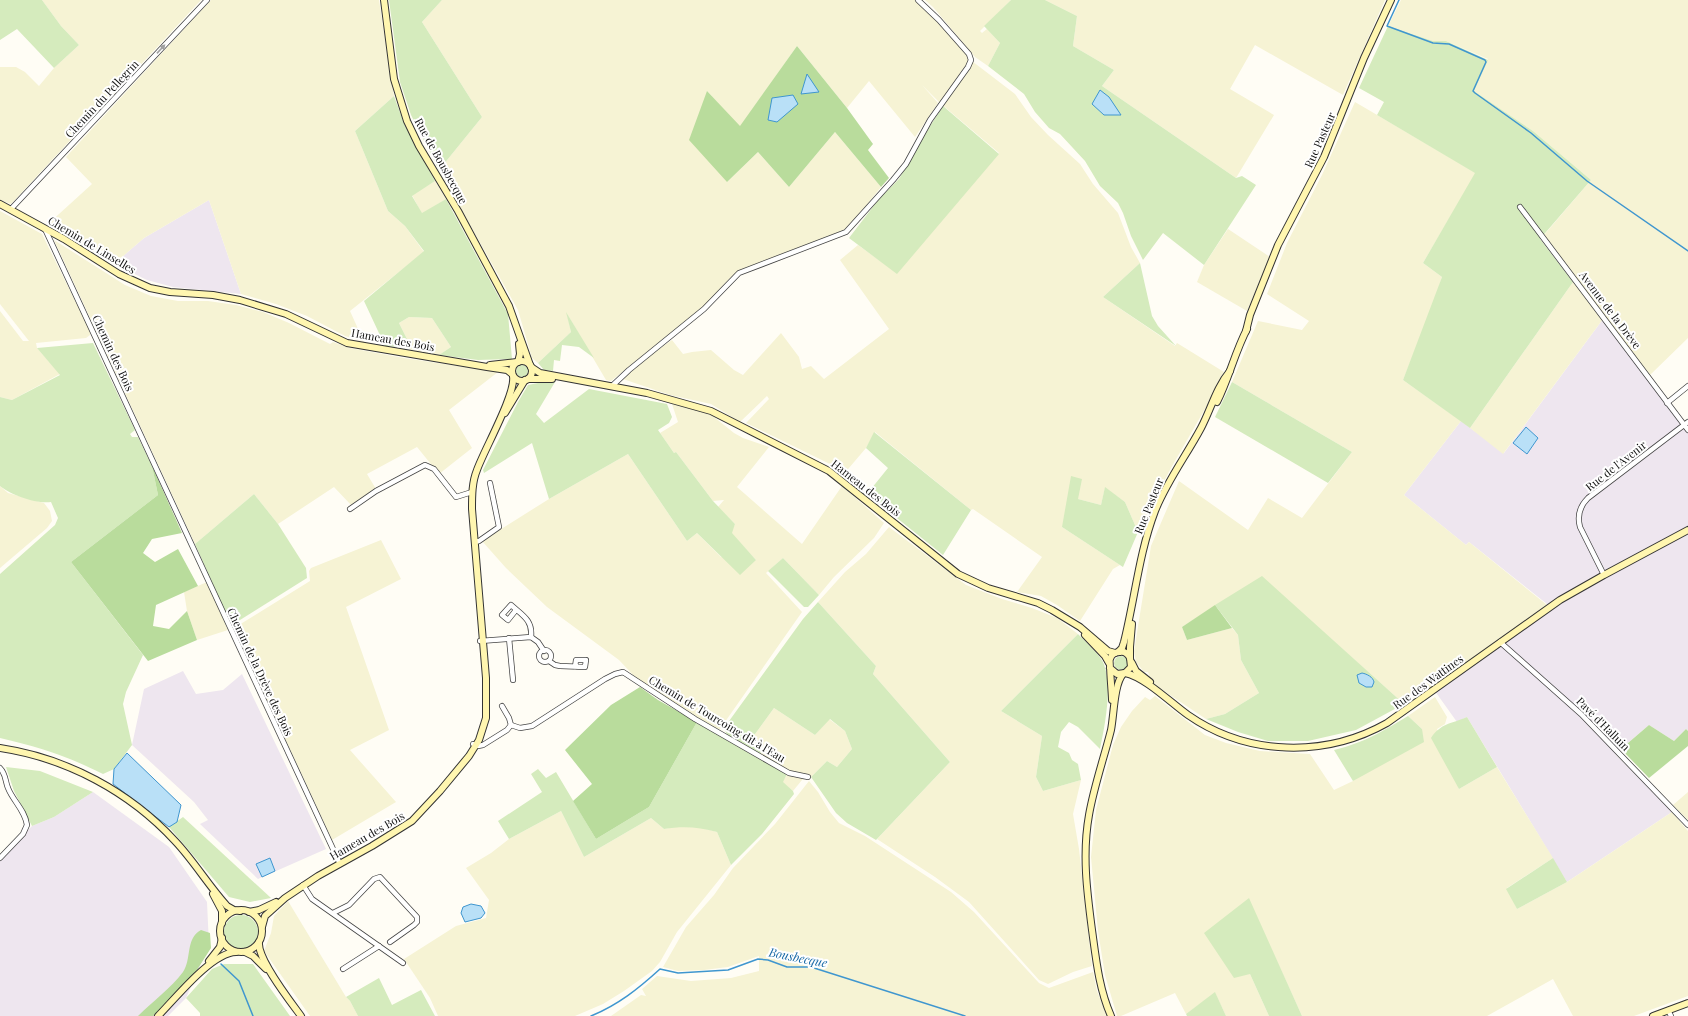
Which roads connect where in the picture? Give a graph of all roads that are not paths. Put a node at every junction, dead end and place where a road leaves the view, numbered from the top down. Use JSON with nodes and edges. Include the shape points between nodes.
{"nodes":[{"id":1,"x":207,"y":0,"type":"edge"},
{"id":2,"x":384,"y":0,"type":"edge"},
{"id":3,"x":918,"y":0,"type":"edge"},
{"id":4,"x":1391,"y":0,"type":"edge"},
{"id":5,"x":0,"y":204,"type":"edge"},
{"id":6,"x":1520,"y":208,"type":"dead end"},
{"id":7,"x":11,"y":209,"type":"junction"},
{"id":8,"x":44,"y":228,"type":"junction"},
{"id":9,"x":515,"y":321,"type":"junction"},
{"id":10,"x":315,"y":328,"type":"joint"},
{"id":11,"x":518,"y":362,"type":"junction"},
{"id":12,"x":471,"y":364,"type":"junction"},
{"id":13,"x":531,"y":366,"type":"junction"},
{"id":14,"x":513,"y":375,"type":"junction"},
{"id":15,"x":527,"y":380,"type":"junction"},
{"id":16,"x":572,"y":380,"type":"junction"},
{"id":17,"x":612,"y":386,"type":"junction"},
{"id":18,"x":1688,"y":386,"type":"edge"},
{"id":19,"x":1668,"y":403,"type":"junction"},
{"id":20,"x":1686,"y":423,"type":"edge"},
{"id":21,"x":1688,"y":430,"type":"edge"},
{"id":22,"x":494,"y":431,"type":"junction"},
{"id":23,"x":490,"y":483,"type":"dead end"},
{"id":24,"x":165,"y":487,"type":"joint"},
{"id":25,"x":472,"y":492,"type":"junction"},
{"id":26,"x":350,"y":509,"type":"dead end"},
{"id":27,"x":1688,"y":530,"type":"edge"},
{"id":28,"x":475,"y":542,"type":"junction"},
{"id":29,"x":1604,"y":574,"type":"junction"},
{"id":30,"x":1133,"y":601,"type":"junction"},
{"id":31,"x":516,"y":610,"type":"dead end"},
{"id":32,"x":1066,"y":618,"type":"junction"},
{"id":33,"x":531,"y":637,"type":"junction"},
{"id":34,"x":509,"y":638,"type":"junction"},
{"id":35,"x":482,"y":641,"type":"junction"},
{"id":36,"x":1500,"y":642,"type":"junction"},
{"id":37,"x":544,"y":651,"type":"junction"},
{"id":38,"x":1116,"y":652,"type":"junction"},
{"id":39,"x":549,"y":661,"type":"junction"},
{"id":40,"x":1131,"y":661,"type":"junction"},
{"id":41,"x":1109,"y":665,"type":"junction"},
{"id":42,"x":575,"y":667,"type":"dead end"},
{"id":43,"x":1124,"y":674,"type":"junction"},
{"id":44,"x":513,"y":680,"type":"dead end"},
{"id":45,"x":1163,"y":695,"type":"junction"},
{"id":46,"x":502,"y":706,"type":"dead end"},
{"id":47,"x":1113,"y":718,"type":"junction"},
{"id":48,"x":511,"y":725,"type":"junction"},
{"id":49,"x":474,"y":744,"type":"junction"},
{"id":50,"x":0,"y":748,"type":"edge"},
{"id":51,"x":0,"y":752,"type":"edge"},
{"id":52,"x":40,"y":758,"type":"junction"},
{"id":53,"x":0,"y":768,"type":"edge"},
{"id":54,"x":808,"y":777,"type":"dead end"},
{"id":55,"x":1688,"y":825,"type":"edge"},
{"id":56,"x":0,"y":858,"type":"edge"},
{"id":57,"x":340,"y":864,"type":"junction"},
{"id":58,"x":202,"y":876,"type":"junction"},
{"id":59,"x":303,"y":885,"type":"junction"},
{"id":60,"x":285,"y":898,"type":"junction"},
{"id":61,"x":240,"y":911,"type":"junction"},
{"id":62,"x":248,"y":912,"type":"junction"},
{"id":63,"x":333,"y":913,"type":"junction"},
{"id":64,"x":222,"y":924,"type":"junction"},
{"id":65,"x":262,"y":927,"type":"junction"},
{"id":66,"x":222,"y":937,"type":"junction"},
{"id":67,"x":260,"y":941,"type":"junction"},
{"id":68,"x":390,"y":942,"type":"dead end"},
{"id":69,"x":380,"y":946,"type":"junction"},
{"id":70,"x":238,"y":952,"type":"junction"},
{"id":71,"x":245,"y":952,"type":"junction"},
{"id":72,"x":403,"y":963,"type":"dead end"},
{"id":73,"x":343,"y":969,"type":"dead end"},
{"id":74,"x":200,"y":972,"type":"junction"},
{"id":75,"x":276,"y":981,"type":"junction"},
{"id":76,"x":1688,"y":1002,"type":"edge"},
{"id":77,"x":1670,"y":1013,"type":"edge"},
{"id":78,"x":158,"y":1016,"type":"edge"},
{"id":79,"x":300,"y":1016,"type":"edge"},
{"id":80,"x":1111,"y":1016,"type":"edge"},
{"id":81,"x":1653,"y":1016,"type":"edge"}],
"edges":[{"from":7,"to":1,"type":"street","name":"Chemin du Pellegrin","one_way":true},
{"from":2,"to":9,"type":"street","name":"Rue de Bousbecque","via":[[394,79],[407,121],[416,142],[506,300]]},
{"from":3,"to":17,"type":"street","via":[[943,24],[969,54],[971,60],[930,120],[906,164],[846,232],[739,273],[704,309]]},
{"from":4,"to":30,"type":"street","name":"Rue Pasteur","via":[[1364,58],[1324,157],[1285,231],[1223,390],[1168,483],[1155,511],[1145,543]]},
{"from":5,"to":7,"type":"street","name":"Chemin de Linselles"},
{"from":6,"to":19,"type":"street","name":"Avenue de la Drève"},
{"from":7,"to":8,"type":"street","name":"Chemin de Linselles"},
{"from":8,"to":10,"type":"street","name":"Chemin de Linselles","via":[[119,274],[141,284],[170,292],[213,295],[255,303]]},
{"from":8,"to":24,"type":"street","name":"Chemin des Bois"},
{"from":9,"to":11,"type":"street","name":"Rue de Bousbecque","via":[[520,352]]},
{"from":9,"to":13,"type":"street","name":"Rue de Bousbecque"},
{"from":10,"to":12,"type":"street","name":"Hameau des Bois","via":[[355,345]]},
{"from":11,"to":12,"type":"street","name":"Hameau des Bois","via":[[497,365]]},
{"from":11,"to":13,"type":"street","via":[[525,362]]},
{"from":11,"to":14,"type":"street","via":[[513,367]]},
{"from":12,"to":14,"type":"street","name":"Hameau des Bois","via":[[507,370]]},
{"from":13,"to":15,"type":"street","via":[[532,374]]},
{"from":13,"to":16,"type":"street","name":"Hameau des Bois","via":[[540,373]]},
{"from":14,"to":15,"type":"street","via":[[518,380]]},
{"from":14,"to":22,"type":"street","name":"Hameau des Bois","via":[[512,390]]},
{"from":15,"to":16,"type":"street","name":"Hameau des Bois"},
{"from":15,"to":22,"type":"street","name":"Hameau des Bois"},
{"from":16,"to":17,"type":"street","name":"Hameau des Bois"},
{"from":17,"to":32,"type":"street","name":"Hameau des Bois","via":[[706,409],[814,462],[834,475],[958,574],[988,588],[1038,603]]},
{"from":18,"to":19,"type":"street"},
{"from":19,"to":20,"type":"street","name":"Avenue de la Drève"},
{"from":20,"to":21,"type":"street","name":"Avenue de la Drève"},
{"from":20,"to":29,"type":"street","name":"Rue de l'Avenir","via":[[1588,498],[1582,506],[1580,526]]},
{"from":22,"to":25,"type":"street","name":"Hameau des Bois","via":[[477,470]]},
{"from":23,"to":28,"type":"street","via":[[499,528]]},
{"from":24,"to":57,"type":"street","name":"Chemin de la Drève des Bois"},
{"from":25,"to":26,"type":"street","via":[[456,497],[434,469],[425,465],[376,491]]},
{"from":25,"to":28,"type":"street","name":"Hameau des Bois"},
{"from":27,"to":29,"type":"street","name":"Rue des Wattines"},
{"from":28,"to":35,"type":"street","name":"Hameau des Bois"},
{"from":29,"to":36,"type":"street","name":"Rue des Wattines","via":[[1551,606]]},
{"from":30,"to":38,"type":"street","name":"Rue Pasteur","via":[[1123,644]]},
{"from":30,"to":40,"type":"street","name":"Rue Pasteur"},
{"from":31,"to":33,"type":"street","via":[[530,622]]},
{"from":32,"to":38,"type":"street","name":"Hameau des Bois","via":[[1108,651]]},
{"from":32,"to":41,"type":"street","name":"Hameau des Bois","via":[[1105,656]]},
{"from":33,"to":34,"type":"street"},
{"from":33,"to":37,"type":"street"},
{"from":34,"to":35,"type":"street"},
{"from":34,"to":44,"type":"street"},
{"from":35,"to":49,"type":"street","name":"Hameau des Bois","via":[[486,691],[485,723]]},
{"from":36,"to":45,"type":"street","name":"Rue des Wattines","via":[[1387,723],[1357,737],[1327,745],[1279,748],[1236,738],[1198,721]]},
{"from":36,"to":55,"type":"street","name":"Pavé d'Halluin","via":[[1581,714]]},
{"from":37,"to":39,"type":"street","via":[[550,653]]},
{"from":37,"to":39,"type":"street","via":[[540,654],[540,659],[544,662]]},
{"from":38,"to":40,"type":"street","via":[[1126,653]]},
{"from":38,"to":41,"type":"street","via":[[1110,657]]},
{"from":39,"to":42,"type":"street","via":[[558,666]]},
{"from":40,"to":43,"type":"street","via":[[1129,670]]},
{"from":40,"to":45,"type":"street","name":"Rue des Wattines","via":[[1136,671]]},
{"from":41,"to":43,"type":"street","via":[[1116,673]]},
{"from":41,"to":47,"type":"street"},
{"from":43,"to":45,"type":"street","name":"Rue des Wattines","via":[[1133,676]]},
{"from":43,"to":47,"type":"street","via":[[1117,683]]},
{"from":46,"to":48,"type":"street"},
{"from":47,"to":80,"type":"street","via":[[1091,803],[1085,852],[1087,890],[1098,973]]},
{"from":48,"to":49,"type":"street","via":[[485,744]]},
{"from":48,"to":54,"type":"street","name":"Chemin de Tourcoing dit à l'Eau","via":[[520,728],[532,726],[605,679],[623,672],[695,719],[789,773]]},
{"from":49,"to":57,"type":"street","name":"Hameau des Bois","via":[[464,762],[410,824]]},
{"from":50,"to":52,"type":"street"},
{"from":51,"to":52,"type":"street"},
{"from":52,"to":58,"type":"street","via":[[88,776],[131,802],[169,834]]},
{"from":53,"to":56,"type":"street","via":[[27,825],[23,834]]},
{"from":57,"to":59,"type":"street","name":"Hameau des Bois"},
{"from":58,"to":61,"type":"street","via":[[227,906]]},
{"from":58,"to":64,"type":"street","via":[[220,908]]},
{"from":59,"to":60,"type":"street","name":"Hameau des Bois"},
{"from":59,"to":63,"type":"street","via":[[312,899]]},
{"from":60,"to":62,"type":"street","name":"Hameau des Bois","via":[[259,910]]},
{"from":60,"to":65,"type":"street","name":"Hameau des Bois","via":[[267,913]]},
{"from":61,"to":62,"type":"street"},
{"from":61,"to":64,"type":"street","via":[[228,915]]},
{"from":62,"to":65,"type":"street","via":[[258,918]]},
{"from":63,"to":68,"type":"street","via":[[349,904],[374,879],[380,878],[417,917],[414,925]]},
{"from":63,"to":69,"type":"street"},
{"from":64,"to":66,"type":"street"},
{"from":65,"to":67,"type":"street"},
{"from":66,"to":70,"type":"street","via":[[226,946]]},
{"from":66,"to":74,"type":"street","via":[[218,949]]},
{"from":67,"to":71,"type":"street"},
{"from":67,"to":75,"type":"street","via":[[261,953]]},
{"from":69,"to":72,"type":"street"},
{"from":69,"to":73,"type":"street"},
{"from":70,"to":71,"type":"street"},
{"from":70,"to":74,"type":"street","via":[[221,956]]},
{"from":71,"to":75,"type":"street","via":[[256,958]]},
{"from":74,"to":78,"type":"street"},
{"from":75,"to":79,"type":"street"},
{"from":76,"to":77,"type":"street"},
{"from":77,"to":81,"type":"street"}]}
